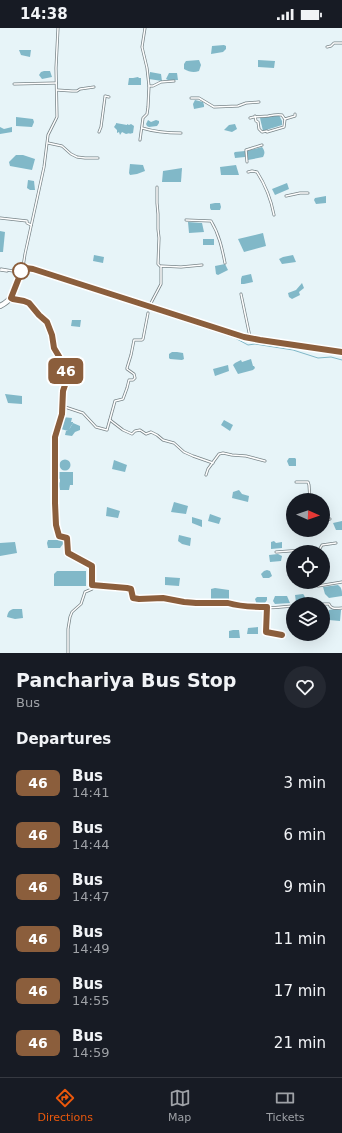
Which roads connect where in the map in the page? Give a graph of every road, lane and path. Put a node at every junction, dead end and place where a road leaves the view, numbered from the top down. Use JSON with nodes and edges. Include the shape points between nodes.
{"nodes":[{"id":1,"x":58,"y":28,"type":"edge"},
{"id":2,"x":145,"y":28,"type":"edge"},
{"id":3,"x":342,"y":43,"type":"edge"},
{"id":4,"x":327,"y":47,"type":"dead end"},
{"id":5,"x":174,"y":81,"type":"dead end"},
{"id":6,"x":56,"y":83,"type":"junction"},
{"id":7,"x":14,"y":84,"type":"dead end"},
{"id":8,"x":149,"y":86,"type":"junction"},
{"id":9,"x":94,"y":87,"type":"dead end"},
{"id":10,"x":57,"y":90,"type":"junction"},
{"id":11,"x":109,"y":97,"type":"dead end"},
{"id":12,"x":191,"y":98,"type":"dead end"},
{"id":13,"x":259,"y":102,"type":"dead end"},
{"id":14,"x":295,"y":114,"type":"dead end"},
{"id":15,"x":255,"y":116,"type":"junction"},
{"id":16,"x":250,"y":118,"type":"dead end"},
{"id":17,"x":285,"y":118,"type":"junction"},
{"id":18,"x":142,"y":128,"type":"junction"},
{"id":19,"x":99,"y":132,"type":"dead end"},
{"id":20,"x":181,"y":133,"type":"dead end"},
{"id":21,"x":140,"y":140,"type":"dead end"},
{"id":22,"x":48,"y":143,"type":"junction"},
{"id":23,"x":262,"y":145,"type":"dead end"},
{"id":24,"x":98,"y":158,"type":"dead end"},
{"id":25,"x":247,"y":162,"type":"dead end"},
{"id":26,"x":248,"y":172,"type":"dead end"},
{"id":27,"x":157,"y":187,"type":"dead end"},
{"id":28,"x":308,"y":193,"type":"dead end"},
{"id":29,"x":286,"y":196,"type":"dead end"},
{"id":30,"x":274,"y":215,"type":"dead end"},
{"id":31,"x":0,"y":218,"type":"edge"},
{"id":32,"x":186,"y":220,"type":"dead end"},
{"id":33,"x":32,"y":225,"type":"junction"},
{"id":34,"x":225,"y":263,"type":"dead end"},
{"id":35,"x":202,"y":265,"type":"dead end"},
{"id":36,"x":161,"y":266,"type":"junction"},
{"id":37,"x":1,"y":269,"type":"edge"},
{"id":38,"x":22,"y":271,"type":"junction"},
{"id":39,"x":241,"y":294,"type":"dead end"},
{"id":40,"x":11,"y":298,"type":"junction"},
{"id":41,"x":0,"y":306,"type":"edge"},
{"id":42,"x":150,"y":308,"type":"junction"},
{"id":43,"x":148,"y":313,"type":"dead end"},
{"id":44,"x":250,"y":339,"type":"junction"},
{"id":45,"x":342,"y":352,"type":"edge"},
{"id":46,"x":62,"y":406,"type":"junction"},
{"id":47,"x":110,"y":420,"type":"junction"},
{"id":48,"x":265,"y":461,"type":"dead end"},
{"id":49,"x":213,"y":463,"type":"junction"},
{"id":50,"x":206,"y":475,"type":"dead end"},
{"id":51,"x":296,"y":482,"type":"dead end"},
{"id":52,"x":310,"y":493,"type":"edge"},
{"id":53,"x":336,"y":543,"type":"dead end"},
{"id":54,"x":322,"y":545,"type":"edge"},
{"id":55,"x":286,"y":551,"type":"edge"},
{"id":56,"x":276,"y":552,"type":"dead end"},
{"id":57,"x":342,"y":582,"type":"edge"},
{"id":58,"x":330,"y":584,"type":"edge"},
{"id":59,"x":92,"y":585,"type":"junction"},
{"id":60,"x":330,"y":605,"type":"edge"},
{"id":61,"x":286,"y":606,"type":"edge"},
{"id":62,"x":267,"y":607,"type":"junction"},
{"id":63,"x":342,"y":608,"type":"edge"},
{"id":64,"x":282,"y":635,"type":"dead end"},
{"id":65,"x":68,"y":653,"type":"edge"}],
"edges":[{"from":1,"to":6,"type":"street"},
{"from":2,"to":8,"type":"street","via":[[142,47]]},
{"from":3,"to":4,"type":"street","via":[[334,43]]},
{"from":5,"to":8,"type":"street"},
{"from":6,"to":7,"type":"street"},
{"from":6,"to":10,"type":"street"},
{"from":8,"to":18,"type":"street","via":[[147,114],[143,118]]},
{"from":9,"to":10,"type":"street","via":[[72,91]]},
{"from":10,"to":22,"type":"street","via":[[57,117],[48,135]]},
{"from":11,"to":19,"type":"street","via":[[105,96]]},
{"from":12,"to":13,"type":"street","via":[[199,98],[214,106],[238,106]]},
{"from":14,"to":17,"type":"street"},
{"from":15,"to":16,"type":"street"},
{"from":15,"to":17,"type":"street","via":[[276,114]]},
{"from":15,"to":17,"type":"street","via":[[262,132],[284,127]]},
{"from":18,"to":20,"type":"street"},
{"from":18,"to":21,"type":"street"},
{"from":22,"to":24,"type":"street","via":[[62,146],[77,157]]},
{"from":22,"to":33,"type":"street"},
{"from":23,"to":25,"type":"street","via":[[246,150]]},
{"from":26,"to":30,"type":"street","via":[[257,172],[264,183]]},
{"from":27,"to":36,"type":"street","via":[[160,238],[158,264]]},
{"from":28,"to":29,"type":"street"},
{"from":31,"to":33,"type":"street","via":[[27,221]]},
{"from":32,"to":34,"type":"street","via":[[211,221],[216,228]]},
{"from":33,"to":38,"type":"street"},
{"from":35,"to":36,"type":"street"},
{"from":36,"to":42,"type":"street","via":[[161,284]]},
{"from":37,"to":38,"type":"street"},
{"from":38,"to":40,"type":"highway"},
{"from":38,"to":42,"type":"highway","via":[[28,268],[38,270]]},
{"from":39,"to":44,"type":"street"},
{"from":40,"to":41,"type":"highway"},
{"from":40,"to":46,"type":"street","via":[[29,303],[47,322],[54,348],[67,374]]},
{"from":42,"to":44,"type":"highway"},
{"from":43,"to":47,"type":"street","via":[[143,339],[134,340],[127,368],[135,378],[129,380],[123,399],[115,401]]},
{"from":44,"to":45,"type":"highway"},
{"from":46,"to":47,"type":"street","via":[[83,414],[96,427],[107,430]]},
{"from":46,"to":59,"type":"street","via":[[55,437],[56,530],[59,536],[67,538],[68,553],[92,566]]},
{"from":47,"to":49,"type":"street","via":[[132,434],[140,430],[146,434],[151,432],[163,440],[174,443],[188,454]]},
{"from":48,"to":49,"type":"street","via":[[224,453],[218,454]]},
{"from":49,"to":50,"type":"street"},
{"from":51,"to":52,"type":"street","via":[[308,482]]},
{"from":53,"to":54,"type":"street"},
{"from":55,"to":56,"type":"street"},
{"from":57,"to":58,"type":"street"},
{"from":59,"to":62,"type":"street","via":[[131,589],[133,598],[139,599],[163,598],[184,602]]},
{"from":59,"to":65,"type":"street","via":[[92,589],[85,592],[81,604],[70,617]]},
{"from":60,"to":63,"type":"street","via":[[332,608]]},
{"from":61,"to":62,"type":"street"},
{"from":62,"to":64,"type":"street","via":[[266,632]]}]}
